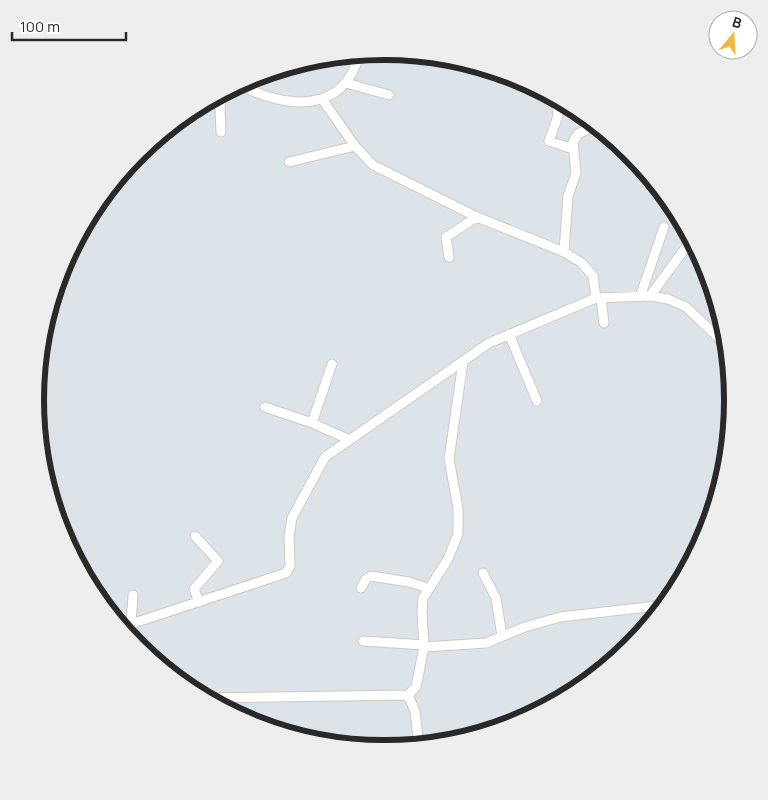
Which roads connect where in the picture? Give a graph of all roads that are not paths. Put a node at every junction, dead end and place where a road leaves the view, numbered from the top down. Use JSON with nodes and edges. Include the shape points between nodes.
{"nodes":[{"id":1,"x":357,"y":61,"type":"edge"},
{"id":2,"x":346,"y":83,"type":"junction"},
{"id":3,"x":248,"y":89,"type":"edge"},
{"id":4,"x":388,"y":95,"type":"dead end"},
{"id":5,"x":322,"y":99,"type":"junction"},
{"id":6,"x":221,"y":102,"type":"edge"},
{"id":7,"x":557,"y":107,"type":"edge"},
{"id":8,"x":588,"y":128,"type":"dead end"},
{"id":9,"x":221,"y":132,"type":"dead end"},
{"id":10,"x":355,"y":146,"type":"junction"},
{"id":11,"x":573,"y":149,"type":"junction"},
{"id":12,"x":289,"y":162,"type":"dead end"},
{"id":13,"x":477,"y":217,"type":"junction"},
{"id":14,"x":664,"y":227,"type":"dead end"},
{"id":15,"x":687,"y":246,"type":"edge"},
{"id":16,"x":564,"y":252,"type":"junction"},
{"id":17,"x":449,"y":257,"type":"dead end"},
{"id":18,"x":650,"y":296,"type":"junction"},
{"id":19,"x":640,"y":297,"type":"junction"},
{"id":20,"x":599,"y":298,"type":"junction"},
{"id":21,"x":604,"y":323,"type":"dead end"},
{"id":22,"x":509,"y":334,"type":"junction"},
{"id":23,"x":719,"y":338,"type":"edge"},
{"id":24,"x":463,"y":362,"type":"junction"},
{"id":25,"x":332,"y":364,"type":"dead end"},
{"id":26,"x":537,"y":401,"type":"dead end"},
{"id":27,"x":265,"y":407,"type":"dead end"},
{"id":28,"x":312,"y":424,"type":"junction"},
{"id":29,"x":350,"y":440,"type":"junction"},
{"id":30,"x":195,"y":536,"type":"dead end"},
{"id":31,"x":483,"y":573,"type":"dead end"},
{"id":32,"x":362,"y":588,"type":"dead end"},
{"id":33,"x":428,"y":588,"type":"junction"},
{"id":34,"x":133,"y":595,"type":"dead end"},
{"id":35,"x":199,"y":602,"type":"junction"},
{"id":36,"x":655,"y":606,"type":"edge"},
{"id":37,"x":131,"y":624,"type":"junction"},
{"id":38,"x":131,"y":627,"type":"edge"},
{"id":39,"x":502,"y":636,"type":"junction"},
{"id":40,"x":363,"y":640,"type":"dead end"},
{"id":41,"x":424,"y":646,"type":"junction"},
{"id":42,"x":408,"y":696,"type":"junction"},
{"id":43,"x":222,"y":699,"type":"edge"},
{"id":44,"x":418,"y":738,"type":"edge"}],
"edges":[{"from":1,"to":2,"type":"street","via":[[354,73]]},
{"from":2,"to":4,"type":"street"},
{"from":2,"to":5,"type":"street"},
{"from":3,"to":5,"type":"street","via":[[277,100],[300,102]]},
{"from":5,"to":10,"type":"street"},
{"from":6,"to":9,"type":"street"},
{"from":7,"to":11,"type":"street","via":[[558,116],[549,141]]},
{"from":8,"to":11,"type":"street","via":[[575,138]]},
{"from":10,"to":12,"type":"street"},
{"from":10,"to":13,"type":"street","via":[[382,171]]},
{"from":11,"to":16,"type":"street","via":[[576,172],[568,196]]},
{"from":13,"to":16,"type":"street"},
{"from":13,"to":17,"type":"street","via":[[446,237]]},
{"from":14,"to":19,"type":"street"},
{"from":15,"to":18,"type":"street"},
{"from":16,"to":20,"type":"street","via":[[591,272]]},
{"from":18,"to":19,"type":"street"},
{"from":18,"to":23,"type":"street","via":[[686,307]]},
{"from":19,"to":20,"type":"street"},
{"from":20,"to":21,"type":"street"},
{"from":20,"to":22,"type":"street"},
{"from":22,"to":24,"type":"street"},
{"from":22,"to":26,"type":"street"},
{"from":24,"to":29,"type":"street"},
{"from":24,"to":33,"type":"street","via":[[449,459],[458,508],[458,534],[448,559]]},
{"from":25,"to":28,"type":"street"},
{"from":27,"to":28,"type":"street"},
{"from":28,"to":29,"type":"street"},
{"from":29,"to":35,"type":"street","via":[[325,457],[292,518],[290,566],[286,573]]},
{"from":30,"to":35,"type":"street","via":[[218,562],[195,586]]},
{"from":31,"to":39,"type":"street","via":[[496,598]]},
{"from":32,"to":33,"type":"street","via":[[371,576]]},
{"from":33,"to":41,"type":"street","via":[[422,604]]},
{"from":34,"to":37,"type":"street"},
{"from":35,"to":37,"type":"street"},
{"from":36,"to":39,"type":"street","via":[[560,617]]},
{"from":37,"to":38,"type":"street"},
{"from":39,"to":41,"type":"street","via":[[478,644]]},
{"from":40,"to":41,"type":"street"},
{"from":41,"to":42,"type":"street","via":[[416,687]]},
{"from":42,"to":43,"type":"street"},
{"from":42,"to":44,"type":"street","via":[[415,711]]}]}
